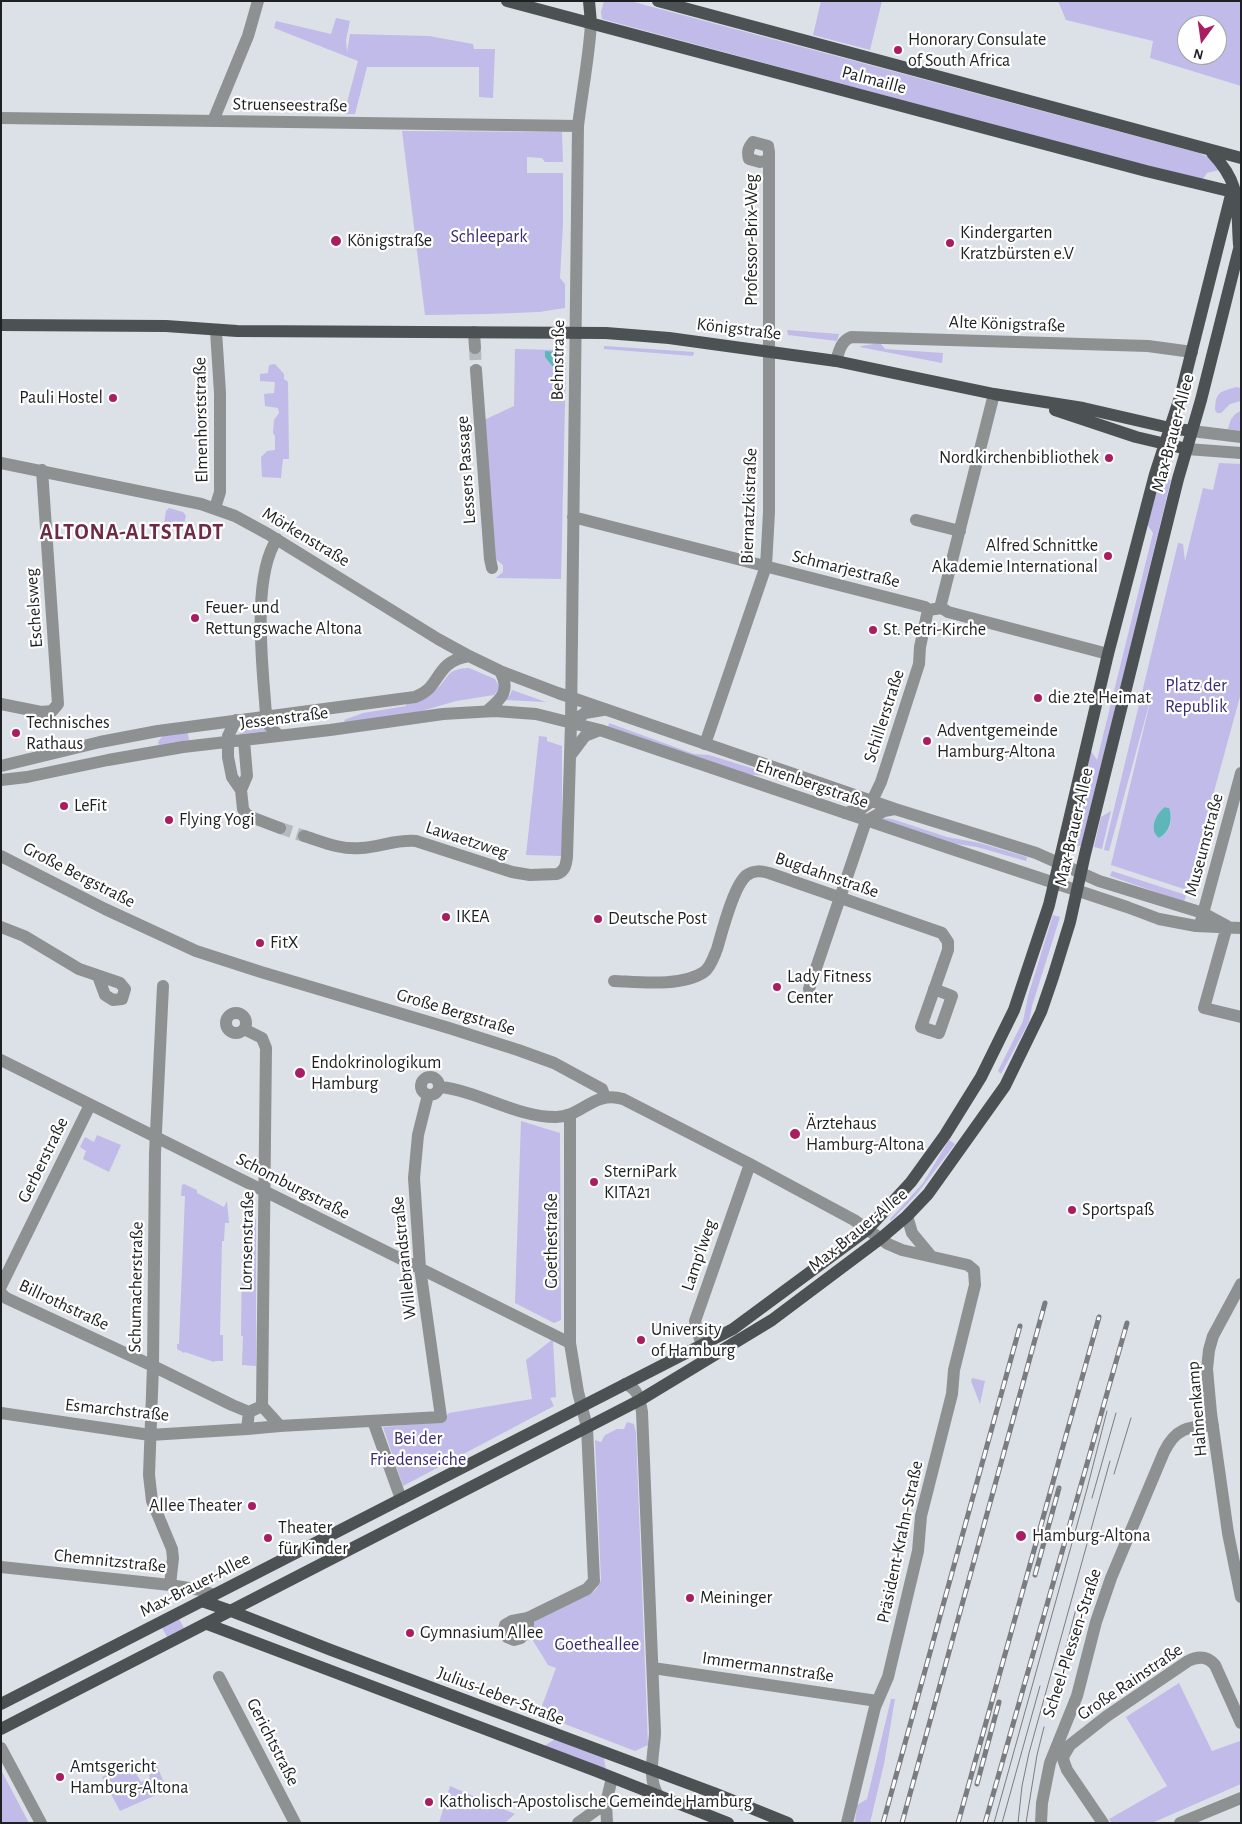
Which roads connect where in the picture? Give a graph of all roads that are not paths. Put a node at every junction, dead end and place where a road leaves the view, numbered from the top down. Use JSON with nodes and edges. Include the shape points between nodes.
{"nodes":[{"id":1,"x":258,"y":1,"type":"edge"},
{"id":2,"x":507,"y":1,"type":"edge"},
{"id":3,"x":589,"y":1,"type":"edge"},
{"id":4,"x":658,"y":1,"type":"edge"},
{"id":5,"x":590,"y":23,"type":"junction"},
{"id":6,"x":1,"y":118,"type":"edge"},
{"id":7,"x":212,"y":121,"type":"junction"},
{"id":8,"x":578,"y":126,"type":"junction"},
{"id":9,"x":1208,"y":150,"type":"junction"},
{"id":10,"x":1241,"y":158,"type":"edge"},
{"id":11,"x":769,"y":160,"type":"dead end"},
{"id":12,"x":1238,"y":190,"type":"edge"},
{"id":13,"x":1240,"y":243,"type":"edge"},
{"id":14,"x":1,"y":325,"type":"edge"},
{"id":15,"x":216,"y":330,"type":"junction"},
{"id":16,"x":474,"y":332,"type":"junction"},
{"id":17,"x":576,"y":333,"type":"junction"},
{"id":18,"x":475,"y":348,"type":"tunnel mouth"},
{"id":19,"x":770,"y":350,"type":"junction"},
{"id":20,"x":1192,"y":352,"type":"junction"},
{"id":21,"x":836,"y":361,"type":"junction"},
{"id":22,"x":476,"y":370,"type":"tunnel mouth"},
{"id":23,"x":994,"y":394,"type":"junction"},
{"id":24,"x":1019,"y":398,"type":"junction"},
{"id":25,"x":1170,"y":428,"type":"junction"},
{"id":26,"x":1192,"y":431,"type":"junction"},
{"id":27,"x":1241,"y":437,"type":"edge"},
{"id":28,"x":1164,"y":444,"type":"junction"},
{"id":29,"x":1187,"y":449,"type":"junction"},
{"id":30,"x":1241,"y":453,"type":"edge"},
{"id":31,"x":1,"y":463,"type":"edge"},
{"id":32,"x":42,"y":470,"type":"junction"},
{"id":33,"x":215,"y":508,"type":"junction"},
{"id":34,"x":573,"y":517,"type":"junction"},
{"id":35,"x":916,"y":520,"type":"dead end"},
{"id":36,"x":960,"y":531,"type":"junction"},
{"id":37,"x":277,"y":539,"type":"junction"},
{"id":38,"x":766,"y":566,"type":"junction"},
{"id":39,"x":492,"y":568,"type":"dead end"},
{"id":40,"x":942,"y":608,"type":"junction"},
{"id":41,"x":928,"y":610,"type":"junction"},
{"id":42,"x":1108,"y":654,"type":"junction"},
{"id":43,"x":469,"y":656,"type":"junction"},
{"id":44,"x":500,"y":671,"type":"junction"},
{"id":45,"x":571,"y":698,"type":"junction"},
{"id":46,"x":1,"y":704,"type":"edge"},
{"id":47,"x":604,"y":710,"type":"junction"},
{"id":48,"x":487,"y":711,"type":"junction"},
{"id":49,"x":266,"y":716,"type":"junction"},
{"id":50,"x":236,"y":720,"type":"junction"},
{"id":51,"x":571,"y":722,"type":"junction"},
{"id":52,"x":600,"y":730,"type":"junction"},
{"id":53,"x":279,"y":736,"type":"junction"},
{"id":54,"x":244,"y":740,"type":"junction"},
{"id":55,"x":227,"y":742,"type":"junction"},
{"id":56,"x":705,"y":744,"type":"junction"},
{"id":57,"x":570,"y":756,"type":"junction"},
{"id":58,"x":1,"y":766,"type":"edge"},
{"id":59,"x":1241,"y":773,"type":"edge"},
{"id":60,"x":1,"y":780,"type":"edge"},
{"id":61,"x":241,"y":790,"type":"junction"},
{"id":62,"x":872,"y":801,"type":"junction"},
{"id":63,"x":895,"y":808,"type":"junction"},
{"id":64,"x":844,"y":813,"type":"junction"},
{"id":65,"x":866,"y":820,"type":"junction"},
{"id":66,"x":280,"y":828,"type":"tunnel mouth"},
{"id":67,"x":304,"y":836,"type":"tunnel mouth"},
{"id":68,"x":1,"y":856,"type":"edge"},
{"id":69,"x":1059,"y":862,"type":"junction"},
{"id":70,"x":560,"y":872,"type":"joint"},
{"id":71,"x":1081,"y":873,"type":"junction"},
{"id":72,"x":1054,"y":883,"type":"junction"},
{"id":73,"x":1077,"y":890,"type":"junction"},
{"id":74,"x":840,"y":898,"type":"junction"},
{"id":75,"x":1204,"y":913,"type":"junction"},
{"id":76,"x":1199,"y":926,"type":"junction"},
{"id":77,"x":1227,"y":926,"type":"junction"},
{"id":78,"x":1,"y":927,"type":"edge"},
{"id":79,"x":1241,"y":928,"type":"edge"},
{"id":80,"x":98,"y":976,"type":"dead end"},
{"id":81,"x":614,"y":981,"type":"dead end"},
{"id":82,"x":164,"y":986,"type":"dead end"},
{"id":83,"x":809,"y":989,"type":"dead end"},
{"id":84,"x":934,"y":989,"type":"dead end"},
{"id":85,"x":1241,"y":1017,"type":"edge"},
{"id":86,"x":244,"y":1029,"type":"dead end"},
{"id":87,"x":1,"y":1060,"type":"edge"},
{"id":88,"x":605,"y":1097,"type":"junction"},
{"id":89,"x":90,"y":1104,"type":"junction"},
{"id":90,"x":570,"y":1115,"type":"junction"},
{"id":91,"x":157,"y":1137,"type":"junction"},
{"id":92,"x":750,"y":1164,"type":"junction"},
{"id":93,"x":266,"y":1191,"type":"junction"},
{"id":94,"x":907,"y":1216,"type":"junction"},
{"id":95,"x":867,"y":1230,"type":"junction"},
{"id":96,"x":880,"y":1239,"type":"junction"},
{"id":97,"x":931,"y":1256,"type":"junction"},
{"id":98,"x":823,"y":1263,"type":"junction"},
{"id":99,"x":971,"y":1267,"type":"joint"},
{"id":100,"x":420,"y":1268,"type":"junction"},
{"id":101,"x":1241,"y":1284,"type":"edge"},
{"id":102,"x":1,"y":1286,"type":"edge"},
{"id":103,"x":1,"y":1293,"type":"edge"},
{"id":104,"x":772,"y":1320,"type":"junction"},
{"id":105,"x":570,"y":1343,"type":"junction"},
{"id":106,"x":702,"y":1345,"type":"junction"},
{"id":107,"x":689,"y":1352,"type":"junction"},
{"id":108,"x":708,"y":1358,"type":"junction"},
{"id":109,"x":153,"y":1366,"type":"junction"},
{"id":110,"x":670,"y":1381,"type":"junction"},
{"id":111,"x":625,"y":1384,"type":"junction"},
{"id":112,"x":640,"y":1400,"type":"junction"},
{"id":113,"x":262,"y":1406,"type":"junction"},
{"id":114,"x":582,"y":1406,"type":"junction"},
{"id":115,"x":248,"y":1412,"type":"junction"},
{"id":116,"x":1,"y":1413,"type":"edge"},
{"id":117,"x":373,"y":1421,"type":"junction"},
{"id":118,"x":1213,"y":1425,"type":"junction"},
{"id":119,"x":280,"y":1426,"type":"junction"},
{"id":120,"x":587,"y":1427,"type":"junction"},
{"id":121,"x":247,"y":1429,"type":"junction"},
{"id":122,"x":150,"y":1434,"type":"junction"},
{"id":123,"x":401,"y":1499,"type":"junction"},
{"id":124,"x":1,"y":1567,"type":"edge"},
{"id":125,"x":170,"y":1585,"type":"junction"},
{"id":126,"x":214,"y":1595,"type":"junction"},
{"id":127,"x":1241,"y":1597,"type":"edge"},
{"id":128,"x":202,"y":1601,"type":"junction"},
{"id":129,"x":231,"y":1611,"type":"junction"},
{"id":130,"x":528,"y":1618,"type":"dead end"},
{"id":131,"x":207,"y":1624,"type":"junction"},
{"id":132,"x":653,"y":1668,"type":"junction"},
{"id":133,"x":220,"y":1676,"type":"dead end"},
{"id":134,"x":878,"y":1701,"type":"junction"},
{"id":135,"x":1,"y":1704,"type":"edge"},
{"id":136,"x":1241,"y":1723,"type":"edge"},
{"id":137,"x":1,"y":1729,"type":"edge"},
{"id":138,"x":1,"y":1748,"type":"edge"},
{"id":139,"x":653,"y":1771,"type":"junction"},
{"id":140,"x":612,"y":1778,"type":"junction"},
{"id":141,"x":658,"y":1795,"type":"junction"},
{"id":142,"x":1241,"y":1798,"type":"edge"},
{"id":143,"x":606,"y":1803,"type":"junction"},
{"id":144,"x":42,"y":1823,"type":"edge"},
{"id":145,"x":295,"y":1823,"type":"edge"},
{"id":146,"x":578,"y":1823,"type":"edge"},
{"id":147,"x":607,"y":1823,"type":"edge"},
{"id":148,"x":728,"y":1823,"type":"edge"},
{"id":149,"x":788,"y":1823,"type":"edge"},
{"id":150,"x":847,"y":1823,"type":"edge"},
{"id":151,"x":1041,"y":1823,"type":"edge"},
{"id":152,"x":1103,"y":1823,"type":"edge"},
{"id":153,"x":1180,"y":1823,"type":"edge"}],
"edges":[{"from":1,"to":7,"type":"street","via":[[248,36]]},
{"from":2,"to":5,"type":"main road","name":"Palmaille"},
{"from":3,"to":5,"type":"main road"},
{"from":4,"to":9,"type":"main road","name":"Palmaille"},
{"from":5,"to":8,"type":"street","name":"Behnstraße","via":[[590,47]]},
{"from":5,"to":12,"type":"main road","name":"Palmaille","via":[[1146,171]]},
{"from":6,"to":7,"type":"street","name":"Struenseestraße"},
{"from":7,"to":8,"type":"street","name":"Struenseestraße"},
{"from":8,"to":17,"type":"street","name":"Behnstraße"},
{"from":9,"to":10,"type":"main road","name":"Palmaille"},
{"from":9,"to":12,"type":"main road","via":[[1223,162]]},
{"from":11,"to":19,"type":"street","name":"Professor-Brix-Weg"},
{"from":12,"to":13,"type":"main road","name":"Max-Brauer-Allee"},
{"from":12,"to":20,"type":"main road","name":"Max-Brauer-Allee"},
{"from":13,"to":26,"type":"main road","name":"Max-Brauer-Allee"},
{"from":14,"to":15,"type":"main road","name":"Königstraße","via":[[166,326]]},
{"from":15,"to":16,"type":"main road","name":"Königstraße"},
{"from":15,"to":33,"type":"street","name":"Elmenhorststraße","via":[[220,492]]},
{"from":16,"to":17,"type":"main road","name":"Königstraße"},
{"from":16,"to":18,"type":"street"},
{"from":17,"to":19,"type":"main road","name":"Königstraße","via":[[669,338]]},
{"from":17,"to":34,"type":"street","name":"Behnstraße"},
{"from":19,"to":21,"type":"main road","name":"Königstraße"},
{"from":19,"to":38,"type":"street","name":"Biernatzkistraße"},
{"from":20,"to":21,"type":"street","name":"Alte Königstraße","via":[[1148,346],[851,337],[840,347]]},
{"from":20,"to":25,"type":"main road","name":"Max-Brauer-Allee"},
{"from":21,"to":23,"type":"main road","name":"Königstraße"},
{"from":22,"to":39,"type":"street","name":"Lessers Passage"},
{"from":23,"to":24,"type":"main road","name":"Königstraße"},
{"from":23,"to":36,"type":"street"},
{"from":24,"to":25,"type":"main road","name":"Königstraße","via":[[1083,408]]},
{"from":24,"to":28,"type":"main road","name":"Königstraße"},
{"from":25,"to":26,"type":"main road"},
{"from":25,"to":28,"type":"main road","name":"Max-Brauer-Allee"},
{"from":26,"to":27,"type":"street"},
{"from":26,"to":29,"type":"main road","name":"Max-Brauer-Allee"},
{"from":28,"to":29,"type":"main road"},
{"from":28,"to":42,"type":"main road","name":"Max-Brauer-Allee"},
{"from":29,"to":30,"type":"street"},
{"from":29,"to":71,"type":"main road","name":"Max-Brauer-Allee"},
{"from":31,"to":32,"type":"street","name":"Mörkenstraße"},
{"from":32,"to":33,"type":"street","name":"Mörkenstraße"},
{"from":32,"to":46,"type":"street","name":"Eschelsweg","via":[[58,704],[52,711],[41,712]]},
{"from":33,"to":37,"type":"street","name":"Mörkenstraße"},
{"from":34,"to":38,"type":"street","name":"Schmarjestraße"},
{"from":34,"to":45,"type":"street","name":"Behnstraße"},
{"from":35,"to":36,"type":"street"},
{"from":36,"to":40,"type":"street"},
{"from":37,"to":43,"type":"street","name":"Mörkenstraße"},
{"from":37,"to":49,"type":"street","via":[[271,548],[260,603]]},
{"from":38,"to":41,"type":"street","name":"Schmarjestraße"},
{"from":38,"to":56,"type":"street","name":"Biernatzkistraße"},
{"from":40,"to":41,"type":"street","name":"Schmarjestraße"},
{"from":40,"to":42,"type":"street","name":"Schmarjestraße"},
{"from":41,"to":62,"type":"street","name":"Schillerstraße","via":[[916,675]]},
{"from":42,"to":69,"type":"main road","name":"Max-Brauer-Allee"},
{"from":43,"to":44,"type":"street","name":"Mörkenstraße"},
{"from":43,"to":49,"type":"street","name":"Jessenstraße","via":[[450,662],[427,690],[415,697]]},
{"from":44,"to":45,"type":"street","name":"Mörkenstraße"},
{"from":44,"to":48,"type":"street","via":[[505,682],[504,693]]},
{"from":45,"to":47,"type":"street","name":"Ehrenbergstraße"},
{"from":45,"to":51,"type":"street","name":"Behnstraße"},
{"from":47,"to":51,"type":"street","via":[[585,713]]},
{"from":47,"to":56,"type":"street","name":"Ehrenbergstraße"},
{"from":48,"to":51,"type":"street","name":"Jessenstraße","via":[[536,714]]},
{"from":48,"to":53,"type":"street","name":"Jessenstraße"},
{"from":49,"to":50,"type":"street","name":"Jessenstraße"},
{"from":49,"to":53,"type":"street","via":[[268,724]]},
{"from":50,"to":55,"type":"street"},
{"from":50,"to":58,"type":"street","name":"Jessenstraße","via":[[130,736]]},
{"from":51,"to":52,"type":"street","name":"Ehrenbergstraße"},
{"from":51,"to":57,"type":"street","name":"Behnstraße"},
{"from":52,"to":57,"type":"street","via":[[585,736]]},
{"from":52,"to":64,"type":"street","name":"Ehrenbergstraße"},
{"from":53,"to":54,"type":"street","name":"Jessenstraße"},
{"from":54,"to":55,"type":"street","name":"Jessenstraße"},
{"from":54,"to":61,"type":"street","via":[[247,776]]},
{"from":55,"to":60,"type":"street","name":"Jessenstraße"},
{"from":55,"to":61,"type":"street","via":[[232,777]]},
{"from":56,"to":62,"type":"street","name":"Ehrenbergstraße"},
{"from":57,"to":70,"type":"street","name":"Behnstraße","via":[[567,857]]},
{"from":59,"to":75,"type":"street","name":"Museumstraße"},
{"from":61,"to":66,"type":"street","via":[[246,814]]},
{"from":62,"to":63,"type":"street","name":"Ehrenbergstraße"},
{"from":62,"to":64,"type":"street","via":[[862,809]]},
{"from":63,"to":65,"type":"street"},
{"from":63,"to":69,"type":"street","name":"Ehrenbergstraße"},
{"from":64,"to":65,"type":"street","name":"Ehrenbergstraße"},
{"from":65,"to":72,"type":"street","name":"Ehrenbergstraße"},
{"from":65,"to":74,"type":"street"},
{"from":67,"to":70,"type":"street","name":"Lawaetzweg","via":[[352,848],[416,841],[512,872],[530,875]]},
{"from":68,"to":88,"type":"street","name":"Große Bergstraße","via":[[196,951],[518,1050],[602,1089]]},
{"from":69,"to":71,"type":"street","name":"Ehrenbergstraße"},
{"from":69,"to":72,"type":"main road","name":"Max-Brauer-Allee"},
{"from":71,"to":73,"type":"main road","name":"Max-Brauer-Allee"},
{"from":71,"to":75,"type":"street"},
{"from":72,"to":73,"type":"street","name":"Ehrenbergstraße"},
{"from":72,"to":95,"type":"main road","name":"Max-Brauer-Allee","via":[[1014,1010],[978,1084],[920,1170]]},
{"from":73,"to":76,"type":"street","via":[[1159,919]]},
{"from":73,"to":94,"type":"main road","name":"Max-Brauer-Allee","via":[[1041,1012],[1005,1086],[938,1181]]},
{"from":74,"to":81,"type":"street","name":"Bugdahnstraße","via":[[769,873],[753,872],[738,885],[714,957],[705,971],[686,979],[662,982]]},
{"from":74,"to":83,"type":"street"},
{"from":74,"to":84,"type":"street","name":"Bugdahnstraße","via":[[942,933],[948,942],[948,950]]},
{"from":75,"to":76,"type":"street","name":"Museumstraße"},
{"from":75,"to":77,"type":"street"},
{"from":76,"to":77,"type":"street"},
{"from":77,"to":79,"type":"street"},
{"from":77,"to":85,"type":"street","via":[[1204,1008]]},
{"from":78,"to":80,"type":"street"},
{"from":82,"to":91,"type":"street","name":"Schumacherstraße"},
{"from":86,"to":93,"type":"street","name":"Lornsenstraße","via":[[262,1038],[266,1048]]},
{"from":87,"to":89,"type":"street","name":"Schomburgstraße"},
{"from":88,"to":90,"type":"street"},
{"from":88,"to":92,"type":"street","name":"Große Bergstraße","via":[[623,1099]]},
{"from":89,"to":91,"type":"street","name":"Schomburgstraße"},
{"from":89,"to":102,"type":"street","name":"Gerberstraße"},
{"from":90,"to":100,"type":"street","name":"Willebrandstraße","via":[[542,1117],[459,1089],[440,1087],[428,1095],[418,1135],[414,1178]]},
{"from":90,"to":105,"type":"street","name":"Goethestraße"},
{"from":91,"to":93,"type":"street","name":"Schomburgstraße"},
{"from":91,"to":109,"type":"street","name":"Schumacherstraße"},
{"from":92,"to":95,"type":"street","name":"Große Bergstraße"},
{"from":92,"to":106,"type":"street","name":"Lamp'lweg","via":[[696,1317]]},
{"from":93,"to":100,"type":"street","name":"Schomburgstraße"},
{"from":93,"to":113,"type":"street","name":"Lornsenstraße"},
{"from":94,"to":96,"type":"main road","name":"Max-Brauer-Allee"},
{"from":94,"to":97,"type":"street","via":[[912,1233]]},
{"from":95,"to":96,"type":"street","name":"Große Bergstraße"},
{"from":95,"to":98,"type":"main road","name":"Max-Brauer-Allee"},
{"from":96,"to":97,"type":"street","name":"Große Bergstraße","via":[[894,1247]]},
{"from":96,"to":104,"type":"main road","name":"Max-Brauer-Allee"},
{"from":97,"to":99,"type":"street","name":"Große Bergstraße"},
{"from":98,"to":104,"type":"main road","name":"Max-Brauer-Allee","via":[[820,1272],[775,1307]]},
{"from":98,"to":106,"type":"main road","name":"Max-Brauer-Allee","via":[[733,1329]]},
{"from":99,"to":134,"type":"street","name":"Präsident-Krahn-Straße","via":[[975,1285],[954,1370],[952,1394],[921,1516],[918,1552],[888,1677]]},
{"from":100,"to":105,"type":"street","name":"Schomburgstraße"},
{"from":100,"to":117,"type":"street","name":"Willebrandstraße","via":[[441,1417]]},
{"from":101,"to":118,"type":"street","name":"Hahnenkamp","via":[[1209,1350],[1207,1375]]},
{"from":103,"to":109,"type":"street","name":"Billrothstraße"},
{"from":104,"to":108,"type":"main road","name":"Max-Brauer-Allee"},
{"from":105,"to":114,"type":"street","name":"Goethestraße"},
{"from":106,"to":107,"type":"main road","name":"Max-Brauer-Allee"},
{"from":106,"to":108,"type":"street","name":"Lamp'lweg"},
{"from":107,"to":110,"type":"main road"},
{"from":107,"to":111,"type":"main road","name":"Max-Brauer-Allee"},
{"from":108,"to":110,"type":"main road","name":"Max-Brauer-Allee"},
{"from":109,"to":115,"type":"street","name":"Billrothstraße"},
{"from":109,"to":122,"type":"street","name":"Schumacherstraße"},
{"from":110,"to":112,"type":"main road","name":"Max-Brauer-Allee"},
{"from":111,"to":112,"type":"street","via":[[632,1386]]},
{"from":111,"to":114,"type":"main road","name":"Max-Brauer-Allee"},
{"from":112,"to":120,"type":"main road","name":"Max-Brauer-Allee"},
{"from":112,"to":132,"type":"street"},
{"from":113,"to":115,"type":"street"},
{"from":113,"to":119,"type":"street"},
{"from":114,"to":120,"type":"street"},
{"from":114,"to":123,"type":"main road","name":"Max-Brauer-Allee"},
{"from":115,"to":121,"type":"street"},
{"from":116,"to":122,"type":"street","name":"Esmarchstraße"},
{"from":117,"to":119,"type":"street","name":"Esmarchstraße"},
{"from":117,"to":123,"type":"street"},
{"from":118,"to":127,"type":"street","name":"Hahnenkamp","via":[[1228,1533]]},
{"from":118,"to":151,"type":"street","name":"Scheel-Plessen-Straße","via":[[1178,1432],[1164,1452],[1096,1622],[1077,1696],[1050,1763]]},
{"from":119,"to":121,"type":"street","name":"Esmarchstraße"},
{"from":120,"to":129,"type":"main road","name":"Max-Brauer-Allee"},
{"from":120,"to":130,"type":"street","via":[[594,1580],[587,1589]]},
{"from":121,"to":122,"type":"street","name":"Esmarchstraße"},
{"from":122,"to":125,"type":"street","name":"Schumacherstraße","via":[[150,1488],[172,1549]]},
{"from":123,"to":126,"type":"main road","name":"Max-Brauer-Allee"},
{"from":124,"to":125,"type":"street","name":"Chemnitzstraße"},
{"from":125,"to":126,"type":"street","name":"Chemnitzstraße"},
{"from":126,"to":128,"type":"main road","name":"Max-Brauer-Allee"},
{"from":128,"to":129,"type":"main road","name":"Julius-Leber-Straße"},
{"from":128,"to":135,"type":"main road","name":"Max-Brauer-Allee"},
{"from":129,"to":131,"type":"main road","name":"Max-Brauer-Allee"},
{"from":129,"to":139,"type":"main road","name":"Julius-Leber-Straße"},
{"from":131,"to":137,"type":"main road","name":"Max-Brauer-Allee"},
{"from":131,"to":140,"type":"main road","name":"Julius-Leber-Straße"},
{"from":132,"to":134,"type":"street","name":"Immermannstraße"},
{"from":132,"to":139,"type":"street"},
{"from":133,"to":145,"type":"street","name":"Gerichtstraße"},
{"from":134,"to":150,"type":"street","name":"Präsident-Krahn-Straße"},
{"from":136,"to":152,"type":"street","name":"Große Rainstraße","via":[[1214,1664],[1198,1657],[1106,1716],[1067,1748],[1063,1757],[1064,1764]]},
{"from":138,"to":144,"type":"street"},
{"from":139,"to":141,"type":"street"},
{"from":139,"to":149,"type":"main road","name":"Julius-Leber-Straße"},
{"from":140,"to":141,"type":"main road","name":"Julius-Leber-Straße"},
{"from":140,"to":143,"type":"street"},
{"from":141,"to":148,"type":"main road","name":"Julius-Leber-Straße"},
{"from":142,"to":153,"type":"street"},
{"from":143,"to":146,"type":"street"},
{"from":143,"to":147,"type":"street"}]}
